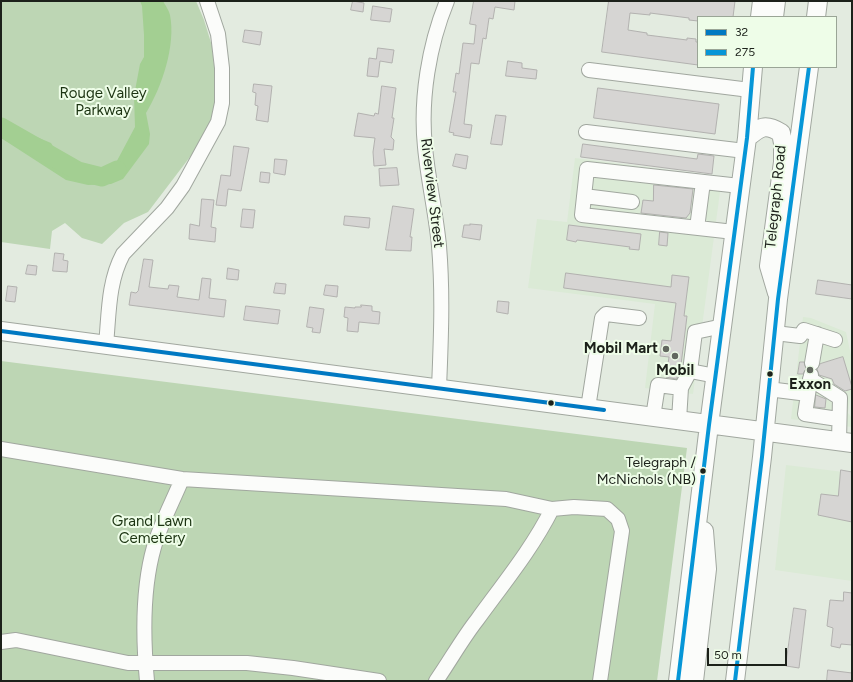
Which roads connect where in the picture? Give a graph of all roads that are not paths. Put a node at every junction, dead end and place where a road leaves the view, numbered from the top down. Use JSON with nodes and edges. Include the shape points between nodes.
{"nodes":[{"id":1,"x":207,"y":1,"type":"edge"},
{"id":2,"x":447,"y":1,"type":"edge"},
{"id":3,"x":762,"y":1,"type":"edge"},
{"id":4,"x":776,"y":1,"type":"edge"},
{"id":5,"x":818,"y":1,"type":"edge"},
{"id":6,"x":760,"y":16,"type":"edge"},
{"id":7,"x":774,"y":16,"type":"edge"},
{"id":8,"x":816,"y":16,"type":"edge"},
{"id":9,"x":753,"y":68,"type":"edge"},
{"id":10,"x":809,"y":68,"type":"edge"},
{"id":11,"x":589,"y":70,"type":"dead end"},
{"id":12,"x":750,"y":90,"type":"junction"},
{"id":13,"x":586,"y":132,"type":"dead end"},
{"id":14,"x":746,"y":145,"type":"junction"},
{"id":15,"x":703,"y":182,"type":"junction"},
{"id":16,"x":740,"y":186,"type":"junction"},
{"id":17,"x":584,"y":196,"type":"junction"},
{"id":18,"x":632,"y":202,"type":"dead end"},
{"id":19,"x":697,"y":228,"type":"junction"},
{"id":20,"x":734,"y":232,"type":"junction"},
{"id":21,"x":778,"y":299,"type":"junction"},
{"id":22,"x":639,"y":318,"type":"dead end"},
{"id":23,"x":722,"y":326,"type":"junction"},
{"id":24,"x":1,"y":331,"type":"edge"},
{"id":25,"x":775,"y":333,"type":"junction"},
{"id":26,"x":817,"y":334,"type":"junction"},
{"id":27,"x":835,"y":340,"type":"dead end"},
{"id":28,"x":106,"y":345,"type":"junction"},
{"id":29,"x":690,"y":371,"type":"junction"},
{"id":30,"x":811,"y":373,"type":"junction"},
{"id":31,"x":716,"y":376,"type":"junction"},
{"id":32,"x":439,"y":388,"type":"junction"},
{"id":33,"x":681,"y":388,"type":"junction"},
{"id":34,"x":768,"y":388,"type":"junction"},
{"id":35,"x":808,"y":394,"type":"junction"},
{"id":36,"x":588,"y":408,"type":"junction"},
{"id":37,"x":653,"y":416,"type":"junction"},
{"id":38,"x":838,"y":419,"type":"junction"},
{"id":39,"x":679,"y":420,"type":"junction"},
{"id":40,"x":709,"y":424,"type":"junction"},
{"id":41,"x":764,"y":432,"type":"junction"},
{"id":42,"x":845,"y":442,"type":"edge"},
{"id":43,"x":1,"y":449,"type":"edge"},
{"id":44,"x":182,"y":479,"type":"junction"},
{"id":45,"x":701,"y":496,"type":"junction"},
{"id":46,"x":552,"y":509,"type":"junction"},
{"id":47,"x":1,"y":642,"type":"edge"},
{"id":48,"x":145,"y":662,"type":"junction"},
{"id":49,"x":147,"y":681,"type":"edge"},
{"id":50,"x":379,"y":681,"type":"edge"},
{"id":51,"x":436,"y":681,"type":"edge"},
{"id":52,"x":600,"y":681,"type":"edge"},
{"id":53,"x":678,"y":681,"type":"edge"},
{"id":54,"x":694,"y":681,"type":"edge"},
{"id":55,"x":735,"y":681,"type":"edge"}],
"edges":[{"from":1,"to":28,"type":"street","via":[[218,34],[223,90],[220,113],[212,134],[183,186],[118,263],[111,290]]},
{"from":2,"to":32,"type":"street","name":"Riverview Street","via":[[432,56],[424,113],[425,146],[442,282]]},
{"from":3,"to":6,"type":"main road"},
{"from":4,"to":7,"type":"main road"},
{"from":5,"to":8,"type":"main road"},
{"from":9,"to":12,"type":"main road"},
{"from":10,"to":21,"type":"main road","name":"Telegraph Road"},
{"from":11,"to":12,"type":"street"},
{"from":12,"to":14,"type":"main road"},
{"from":13,"to":14,"type":"street"},
{"from":14,"to":16,"type":"main road"},
{"from":14,"to":21,"type":"main road","name":"Telegraph Road","via":[[759,128],[767,127],[781,133],[783,162],[769,266]]},
{"from":15,"to":16,"type":"street"},
{"from":15,"to":17,"type":"street","via":[[587,169]]},
{"from":15,"to":19,"type":"street"},
{"from":16,"to":20,"type":"main road"},
{"from":17,"to":18,"type":"street"},
{"from":17,"to":19,"type":"street","via":[[582,215]]},
{"from":19,"to":20,"type":"street"},
{"from":20,"to":23,"type":"main road"},
{"from":21,"to":25,"type":"main road","name":"Telegraph Road"},
{"from":22,"to":36,"type":"street","via":[[606,314],[602,318]]},
{"from":23,"to":29,"type":"street","via":[[695,332]]},
{"from":23,"to":31,"type":"main road"},
{"from":24,"to":28,"type":"main road"},
{"from":25,"to":26,"type":"street","via":[[800,336],[804,330]]},
{"from":25,"to":34,"type":"main road","name":"Telegraph Road"},
{"from":26,"to":27,"type":"street"},
{"from":26,"to":30,"type":"street"},
{"from":28,"to":32,"type":"main road"},
{"from":29,"to":31,"type":"street"},
{"from":29,"to":33,"type":"street"},
{"from":30,"to":35,"type":"street"},
{"from":30,"to":38,"type":"street","via":[[840,398]]},
{"from":31,"to":40,"type":"main road"},
{"from":32,"to":36,"type":"main road"},
{"from":33,"to":37,"type":"street","via":[[658,385]]},
{"from":33,"to":39,"type":"street"},
{"from":34,"to":35,"type":"street"},
{"from":34,"to":41,"type":"main road","name":"Telegraph Road"},
{"from":35,"to":38,"type":"street","via":[[805,414]]},
{"from":36,"to":37,"type":"main road"},
{"from":37,"to":39,"type":"main road"},
{"from":38,"to":42,"type":"street"},
{"from":39,"to":40,"type":"main road"},
{"from":40,"to":41,"type":"main road"},
{"from":40,"to":45,"type":"main road"},
{"from":41,"to":42,"type":"main road"},
{"from":41,"to":55,"type":"main road","name":"Telegraph Road"},
{"from":43,"to":44,"type":"street"},
{"from":44,"to":46,"type":"street","via":[[506,500]]},
{"from":44,"to":48,"type":"street","via":[[154,546],[147,584]]},
{"from":45,"to":53,"type":"main road"},
{"from":45,"to":54,"type":"main road","via":[[707,569]]},
{"from":46,"to":51,"type":"street","via":[[526,554],[475,622]]},
{"from":46,"to":52,"type":"street","via":[[607,509],[618,519],[622,531]]},
{"from":47,"to":48,"type":"street","via":[[16,640],[128,663]]},
{"from":48,"to":49,"type":"street"},
{"from":48,"to":50,"type":"street","via":[[247,663]]}]}
